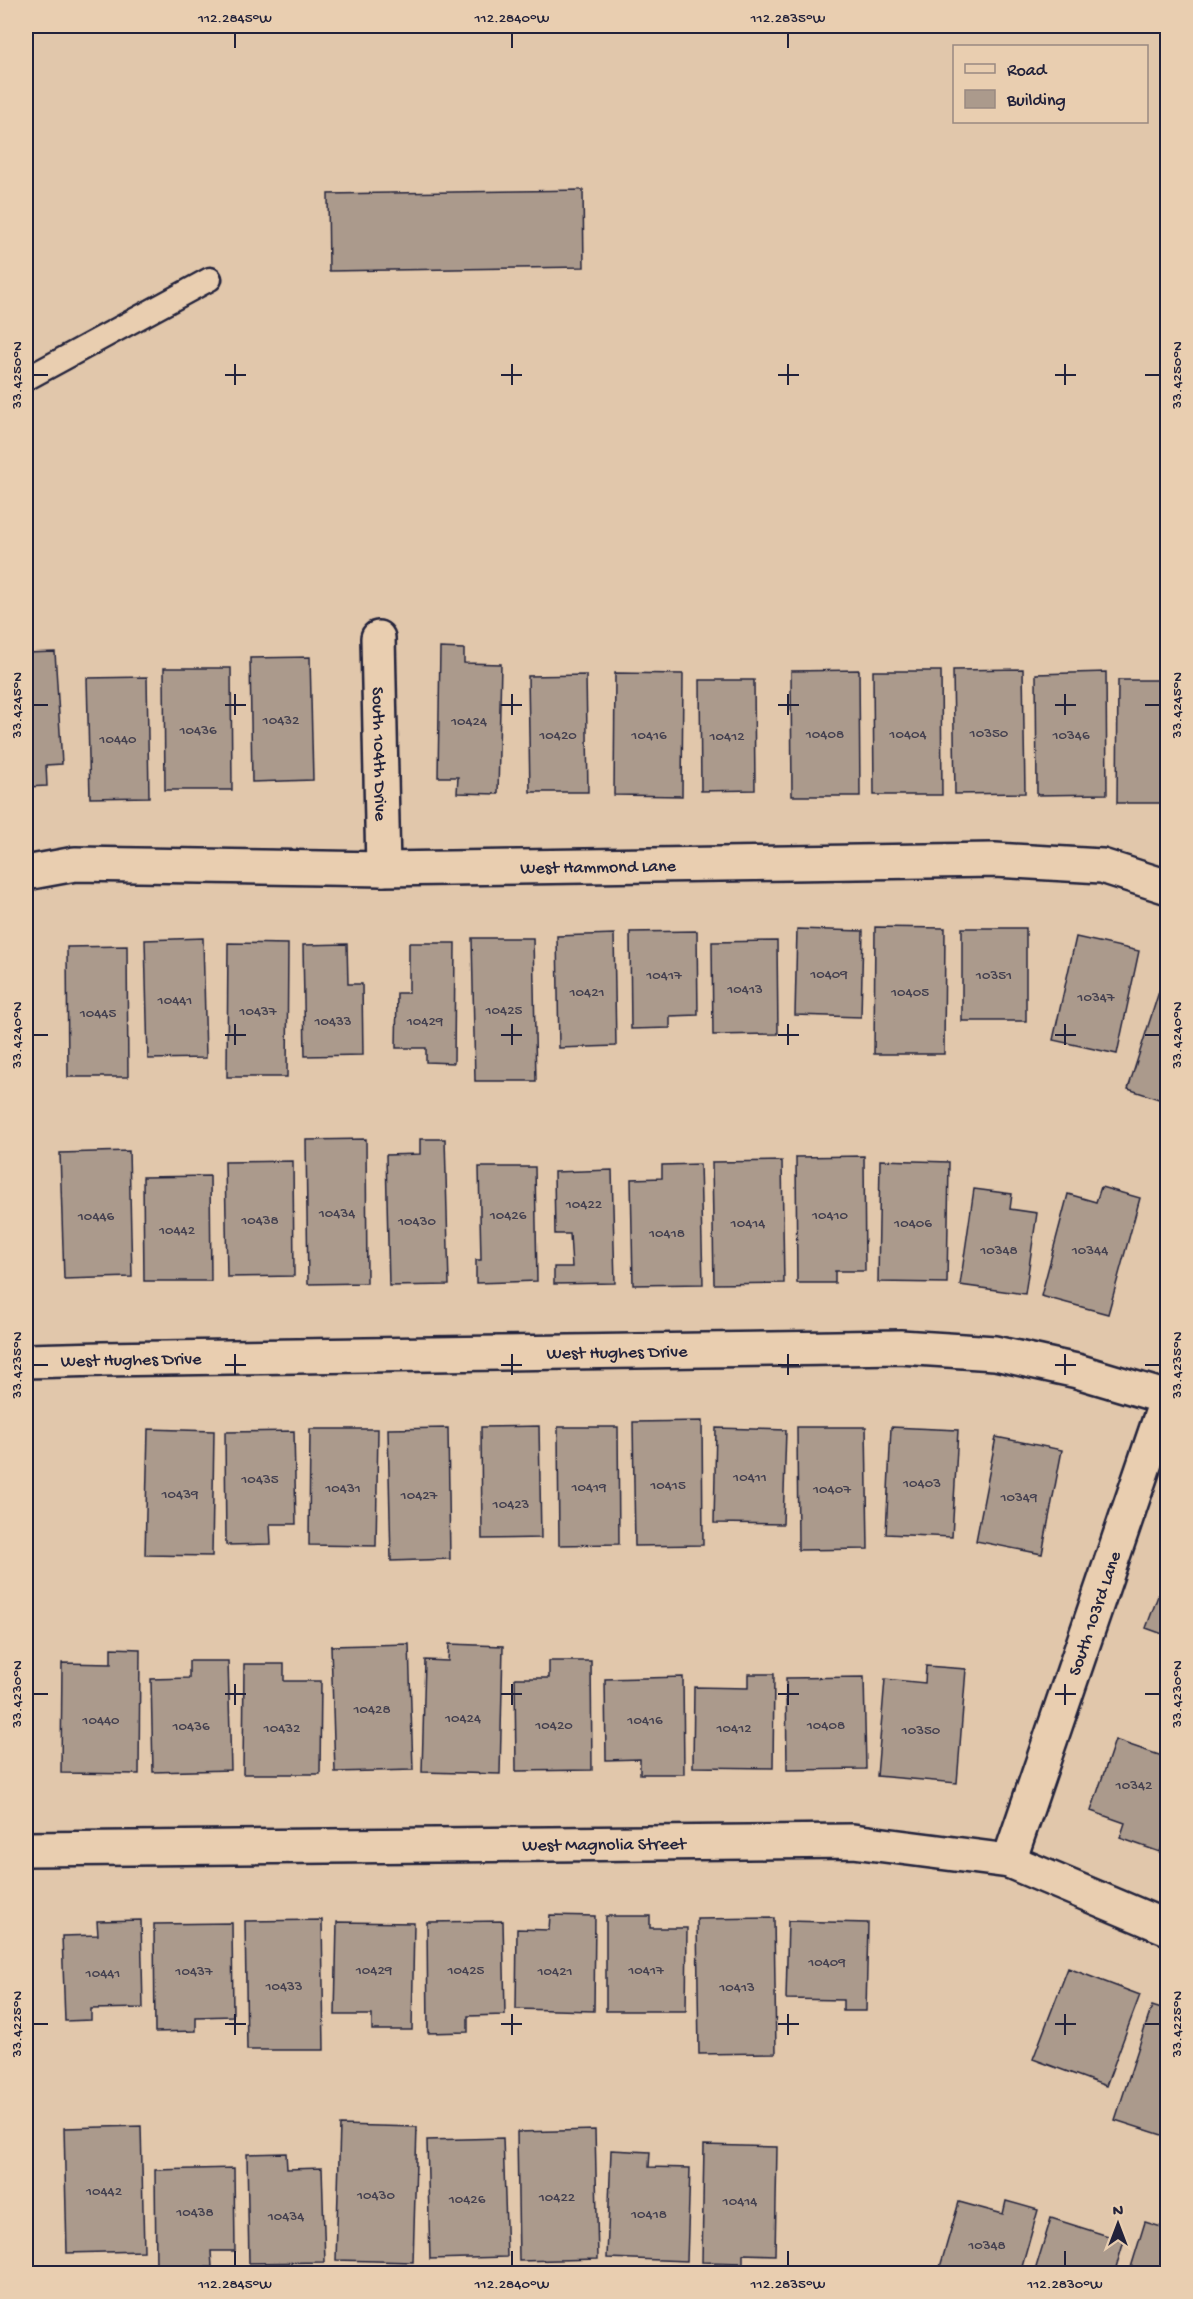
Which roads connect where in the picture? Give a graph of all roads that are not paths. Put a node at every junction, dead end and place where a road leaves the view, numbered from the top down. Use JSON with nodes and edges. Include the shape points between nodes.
{"nodes":[{"id":1,"x":210,"y":279,"type":"dead end"},
{"id":2,"x":26,"y":379,"type":"edge"},
{"id":3,"x":378,"y":638,"type":"dead end"},
{"id":4,"x":383,"y":869,"type":"junction"},
{"id":5,"x":26,"y":873,"type":"edge"},
{"id":6,"x":1167,"y":887,"type":"edge"},
{"id":7,"x":26,"y":1361,"type":"edge"},
{"id":8,"x":1167,"y":1398,"type":"edge"},
{"id":9,"x":26,"y":1849,"type":"edge"},
{"id":10,"x":1009,"y":1862,"type":"junction"},
{"id":11,"x":1167,"y":1928,"type":"edge"}],
"edges":[{"from":1,"to":2,"type":"lane"},
{"from":3,"to":4,"type":"street","name":"South 104th Drive"},
{"from":4,"to":5,"type":"street","name":"West Hammond Lane","via":[[75,864]]},
{"from":4,"to":6,"type":"street","name":"West Hammond Lane","via":[[995,860],[1102,866]]},
{"from":7,"to":8,"type":"street","name":"West Hughes Drive","via":[[900,1347],[995,1353],[1077,1371]]},
{"from":8,"to":10,"type":"street","name":"South 103rd Lane"},
{"from":9,"to":10,"type":"street","name":"West Magnolia Street","via":[[853,1841]]},
{"from":10,"to":11,"type":"street","name":"West Magnolia Street"}]}
